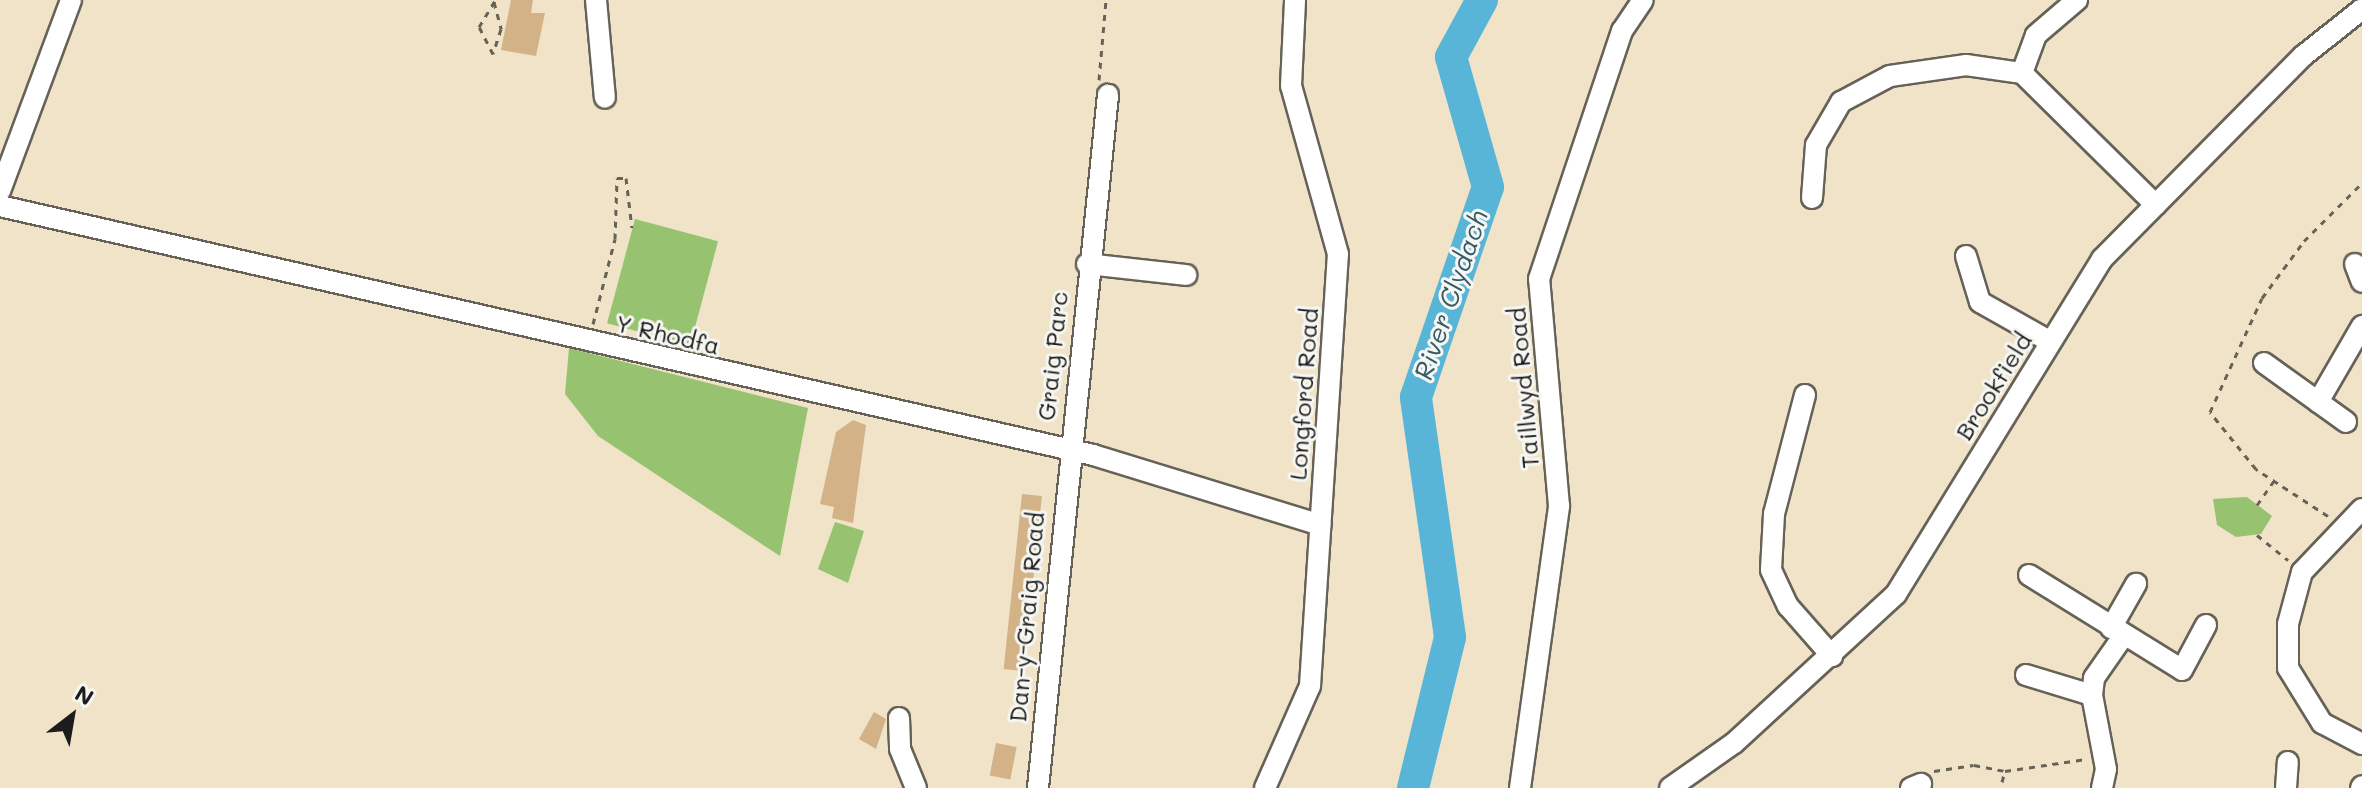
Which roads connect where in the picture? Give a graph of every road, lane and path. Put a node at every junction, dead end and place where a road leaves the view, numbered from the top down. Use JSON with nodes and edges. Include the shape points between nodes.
{"nodes":[{"id":1,"x":71,"y":0,"type":"edge"},
{"id":2,"x":596,"y":0,"type":"edge"},
{"id":3,"x":1106,"y":0,"type":"edge"},
{"id":4,"x":1295,"y":0,"type":"edge"},
{"id":5,"x":1643,"y":0,"type":"edge"},
{"id":6,"x":2077,"y":0,"type":"edge"},
{"id":7,"x":494,"y":1,"type":"edge"},
{"id":8,"x":2362,"y":9,"type":"edge"},
{"id":9,"x":2022,"y":73,"type":"junction"},
{"id":10,"x":604,"y":89,"type":"dead end"},
{"id":11,"x":1108,"y":95,"type":"joint"},
{"id":12,"x":0,"y":191,"type":"edge"},
{"id":13,"x":1812,"y":198,"type":"dead end"},
{"id":14,"x":2156,"y":205,"type":"junction"},
{"id":15,"x":0,"y":206,"type":"edge"},
{"id":16,"x":632,"y":228,"type":"dead end"},
{"id":17,"x":1966,"y":256,"type":"dead end"},
{"id":18,"x":1087,"y":264,"type":"junction"},
{"id":19,"x":1186,"y":275,"type":"dead end"},
{"id":20,"x":2359,"y":340,"type":"edge"},
{"id":21,"x":588,"y":342,"type":"junction"},
{"id":22,"x":2051,"y":342,"type":"junction"},
{"id":23,"x":2264,"y":363,"type":"dead end"},
{"id":24,"x":1805,"y":395,"type":"dead end"},
{"id":25,"x":2318,"y":402,"type":"junction"},
{"id":26,"x":2346,"y":422,"type":"dead end"},
{"id":27,"x":1068,"y":452,"type":"junction"},
{"id":28,"x":2274,"y":481,"type":"dead end"},
{"id":29,"x":2257,"y":505,"type":"dead end"},
{"id":30,"x":2362,"y":509,"type":"edge"},
{"id":31,"x":1320,"y":525,"type":"junction"},
{"id":32,"x":2257,"y":535,"type":"dead end"},
{"id":33,"x":2302,"y":572,"type":"junction"},
{"id":34,"x":2029,"y":575,"type":"dead end"},
{"id":35,"x":2136,"y":584,"type":"dead end"},
{"id":36,"x":2206,"y":625,"type":"dead end"},
{"id":37,"x":2118,"y":631,"type":"junction"},
{"id":38,"x":1832,"y":656,"type":"junction"},
{"id":39,"x":2026,"y":675,"type":"dead end"},
{"id":40,"x":2092,"y":695,"type":"junction"},
{"id":41,"x":899,"y":718,"type":"dead end"},
{"id":42,"x":2362,"y":744,"type":"edge"},
{"id":43,"x":2104,"y":751,"type":"junction"},
{"id":44,"x":2288,"y":762,"type":"dead end"},
{"id":45,"x":2005,"y":771,"type":"junction"},
{"id":46,"x":2002,"y":782,"type":"dead end"},
{"id":47,"x":1916,"y":786,"type":"edge"},
{"id":48,"x":916,"y":788,"type":"edge"},
{"id":49,"x":1038,"y":788,"type":"edge"},
{"id":50,"x":1265,"y":788,"type":"edge"},
{"id":51,"x":1521,"y":788,"type":"edge"},
{"id":52,"x":1670,"y":788,"type":"edge"},
{"id":53,"x":2102,"y":788,"type":"edge"},
{"id":54,"x":2286,"y":788,"type":"edge"}],
"edges":[{"from":1,"to":12,"type":"street"},
{"from":2,"to":10,"type":"street"},
{"from":3,"to":11,"type":"path","via":[[1098,93]]},
{"from":4,"to":31,"type":"street","name":"Longford Road","via":[[1291,86],[1338,254]]},
{"from":5,"to":51,"type":"street","name":"Taillwyd Road","via":[[1622,31],[1539,279],[1559,506]]},
{"from":6,"to":9,"type":"street","via":[[2036,35]]},
{"from":7,"to":7,"type":"path","via":[[479,34],[493,54],[501,29]]},
{"from":8,"to":14,"type":"street","name":"Brookfield","via":[[2303,56]]},
{"from":9,"to":13,"type":"street","via":[[1966,65],[1890,76],[1841,102],[1816,145]]},
{"from":9,"to":14,"type":"street"},
{"from":11,"to":18,"type":"street","name":"Graig Parc"},
{"from":14,"to":22,"type":"street","name":"Brookfield","via":[[2102,259]]},
{"from":15,"to":21,"type":"street","name":"Y Rhodfa"},
{"from":16,"to":21,"type":"path","via":[[626,178],[617,178],[613,254]]},
{"from":17,"to":22,"type":"street","via":[[1980,302]]},
{"from":18,"to":19,"type":"street","name":"Graig Parc"},
{"from":18,"to":27,"type":"street","name":"Graig Parc"},
{"from":20,"to":25,"type":"street"},
{"from":21,"to":27,"type":"street","name":"Y Rhodfa","via":[[904,423]]},
{"from":22,"to":38,"type":"street","name":"Brookfield","via":[[1896,594]]},
{"from":23,"to":25,"type":"street"},
{"from":24,"to":38,"type":"street","via":[[1774,514],[1771,570],[1788,606]]},
{"from":25,"to":26,"type":"street"},
{"from":27,"to":31,"type":"street","name":"Y Rhodfa"},
{"from":27,"to":49,"type":"street","name":"Dan-y-Graig Road"},
{"from":28,"to":29,"type":"path"},
{"from":30,"to":33,"type":"street"},
{"from":31,"to":50,"type":"street","name":"Longford Road","via":[[1310,686]]},
{"from":32,"to":33,"type":"path"},
{"from":33,"to":42,"type":"street","via":[[2288,624],[2288,668],[2322,723]]},
{"from":34,"to":37,"type":"street"},
{"from":35,"to":37,"type":"street"},
{"from":36,"to":37,"type":"street","via":[[2182,670]]},
{"from":37,"to":40,"type":"street","via":[[2094,678]]},
{"from":38,"to":52,"type":"street","name":"Brookfield","via":[[1734,743]]},
{"from":39,"to":40,"type":"street"},
{"from":40,"to":43,"type":"street"},
{"from":41,"to":48,"type":"street","via":[[900,749]]},
{"from":43,"to":45,"type":"path","via":[[2067,766],[2062,758]]},
{"from":43,"to":53,"type":"street"},
{"from":44,"to":54,"type":"street"},
{"from":45,"to":46,"type":"path"},
{"from":45,"to":47,"type":"path","via":[[1974,765],[1931,772]]}]}
